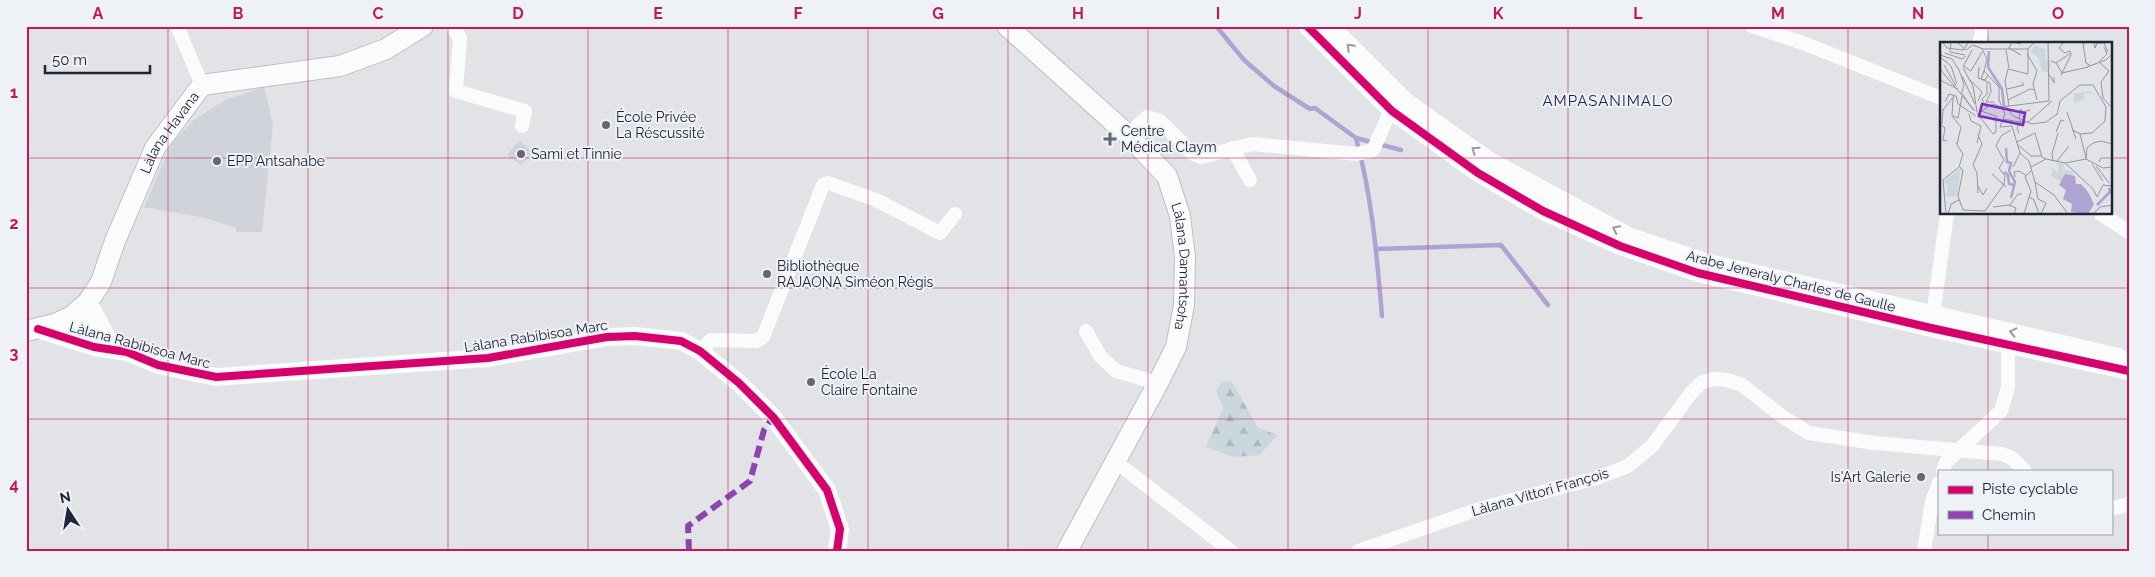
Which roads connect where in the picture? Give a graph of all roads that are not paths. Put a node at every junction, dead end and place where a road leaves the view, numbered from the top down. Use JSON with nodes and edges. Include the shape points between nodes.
{"nodes":[{"id":1,"x":178,"y":26,"type":"edge"},
{"id":2,"x":423,"y":26,"type":"edge"},
{"id":3,"x":452,"y":26,"type":"edge"},
{"id":4,"x":1007,"y":26,"type":"edge"},
{"id":5,"x":1307,"y":26,"type":"edge"},
{"id":6,"x":1330,"y":26,"type":"edge"},
{"id":7,"x":1752,"y":26,"type":"edge"},
{"id":8,"x":1983,"y":26,"type":"edge"},
{"id":9,"x":1979,"y":42,"type":"edge"},
{"id":10,"x":202,"y":85,"type":"junction"},
{"id":11,"x":1940,"y":98,"type":"edge"},
{"id":12,"x":1392,"y":110,"type":"junction"},
{"id":13,"x":522,"y":126,"type":"dead end"},
{"id":14,"x":1128,"y":134,"type":"junction"},
{"id":15,"x":1232,"y":148,"type":"junction"},
{"id":16,"x":1250,"y":180,"type":"dead end"},
{"id":17,"x":955,"y":214,"type":"dead end"},
{"id":18,"x":1947,"y":215,"type":"edge"},
{"id":19,"x":2103,"y":215,"type":"edge"},
{"id":20,"x":2129,"y":232,"type":"edge"},
{"id":21,"x":88,"y":302,"type":"junction"},
{"id":22,"x":72,"y":316,"type":"junction"},
{"id":23,"x":1932,"y":321,"type":"junction"},
{"id":24,"x":32,"y":330,"type":"edge"},
{"id":25,"x":1086,"y":331,"type":"dead end"},
{"id":26,"x":2008,"y":344,"type":"junction"},
{"id":27,"x":120,"y":350,"type":"junction"},
{"id":28,"x":700,"y":351,"type":"junction"},
{"id":29,"x":2129,"y":359,"type":"edge"},
{"id":30,"x":2129,"y":371,"type":"edge"},
{"id":31,"x":1158,"y":383,"type":"junction"},
{"id":32,"x":1959,"y":452,"type":"junction"},
{"id":33,"x":1116,"y":462,"type":"junction"},
{"id":34,"x":1943,"y":470,"type":"edge"},
{"id":35,"x":2024,"y":470,"type":"edge"},
{"id":36,"x":1938,"y":486,"type":"edge"},
{"id":37,"x":2129,"y":504,"type":"edge"},
{"id":38,"x":2112,"y":509,"type":"edge"},
{"id":39,"x":837,"y":551,"type":"edge"},
{"id":40,"x":1067,"y":551,"type":"edge"},
{"id":41,"x":1230,"y":551,"type":"edge"},
{"id":42,"x":1358,"y":551,"type":"edge"},
{"id":43,"x":1924,"y":551,"type":"edge"}],
"edges":[{"from":1,"to":10,"type":"street"},
{"from":2,"to":10,"type":"main road","name":"Làlana Havana","via":[[386,49],[340,66]]},
{"from":3,"to":13,"type":"street","via":[[460,38],[456,92],[525,112]]},
{"from":4,"to":14,"type":"main road","name":"Làlana Damantsoha"},
{"from":5,"to":12,"type":"street","name":"Arabe Jeneraly Charles de Gaulle"},
{"from":23,"to":6,"type":"street","name":"Arabe Jeneraly Charles de Gaulle","one_way":true,"via":[[1704,262],[1628,236],[1524,181],[1405,101]]},
{"from":7,"to":11,"type":"street"},
{"from":8,"to":9,"type":"street"},
{"from":10,"to":21,"type":"main road","name":"Làlana Havana","via":[[155,148],[101,282]]},
{"from":12,"to":15,"type":"street","via":[[1379,137],[1366,153],[1252,144]]},
{"from":12,"to":23,"type":"street","name":"Arabe Jeneraly Charles de Gaulle","via":[[1478,173],[1543,211],[1620,246],[1698,273]]},
{"from":14,"to":15,"type":"street","via":[[1147,117],[1160,121],[1192,153],[1201,157]]},
{"from":14,"to":31,"type":"main road","name":"Làlana Damantsoha","via":[[1167,176],[1180,216],[1185,257],[1184,305],[1176,346]]},
{"from":15,"to":16,"type":"street"},
{"from":17,"to":28,"type":"street","via":[[940,233],[876,200],[828,183],[823,185],[763,338],[756,341],[710,340]]},
{"from":18,"to":23,"type":"street"},
{"from":19,"to":20,"type":"street"},
{"from":21,"to":22,"type":"main road","name":"Làlana Havana"},
{"from":21,"to":27,"type":"street"},
{"from":22,"to":24,"type":"main road","name":"Làlana Havana"},
{"from":22,"to":27,"type":"street"},
{"from":23,"to":26,"type":"street","name":"Arabe Jeneraly Charles de Gaulle"},
{"from":29,"to":23,"type":"street","name":"Arabe Jeneraly Charles de Gaulle","one_way":true},
{"from":24,"to":27,"type":"street","name":"Làlana Rabibisoa Marc","via":[[94,347]]},
{"from":25,"to":31,"type":"street","via":[[1100,356],[1116,371]]},
{"from":26,"to":30,"type":"street","name":"Arabe Jeneraly Charles de Gaulle"},
{"from":26,"to":32,"type":"street","via":[[2008,388],[2001,411]]},
{"from":27,"to":28,"type":"street","name":"Làlana Rabibisoa Marc","via":[[158,365],[216,378],[488,358],[607,337],[635,336],[681,341]]},
{"from":28,"to":39,"type":"street","name":"Làlana Rabibisoa Marc","via":[[739,383],[773,418],[827,490],[840,529]]},
{"from":31,"to":33,"type":"main road","name":"Làlana Damantsoha"},
{"from":32,"to":34,"type":"street","via":[[1946,462]]},
{"from":32,"to":35,"type":"street","name":"Làlana Vittori François","via":[[2002,454],[2012,458]]},
{"from":32,"to":42,"type":"street","name":"Làlana Vittori François","via":[[1809,433],[1742,385],[1714,379],[1702,382],[1691,393],[1652,446],[1628,466],[1597,478],[1485,507]]},
{"from":33,"to":40,"type":"main road","name":"Làlana Damantsoha"},
{"from":33,"to":41,"type":"street"},
{"from":36,"to":43,"type":"street"},
{"from":37,"to":38,"type":"street"}]}
